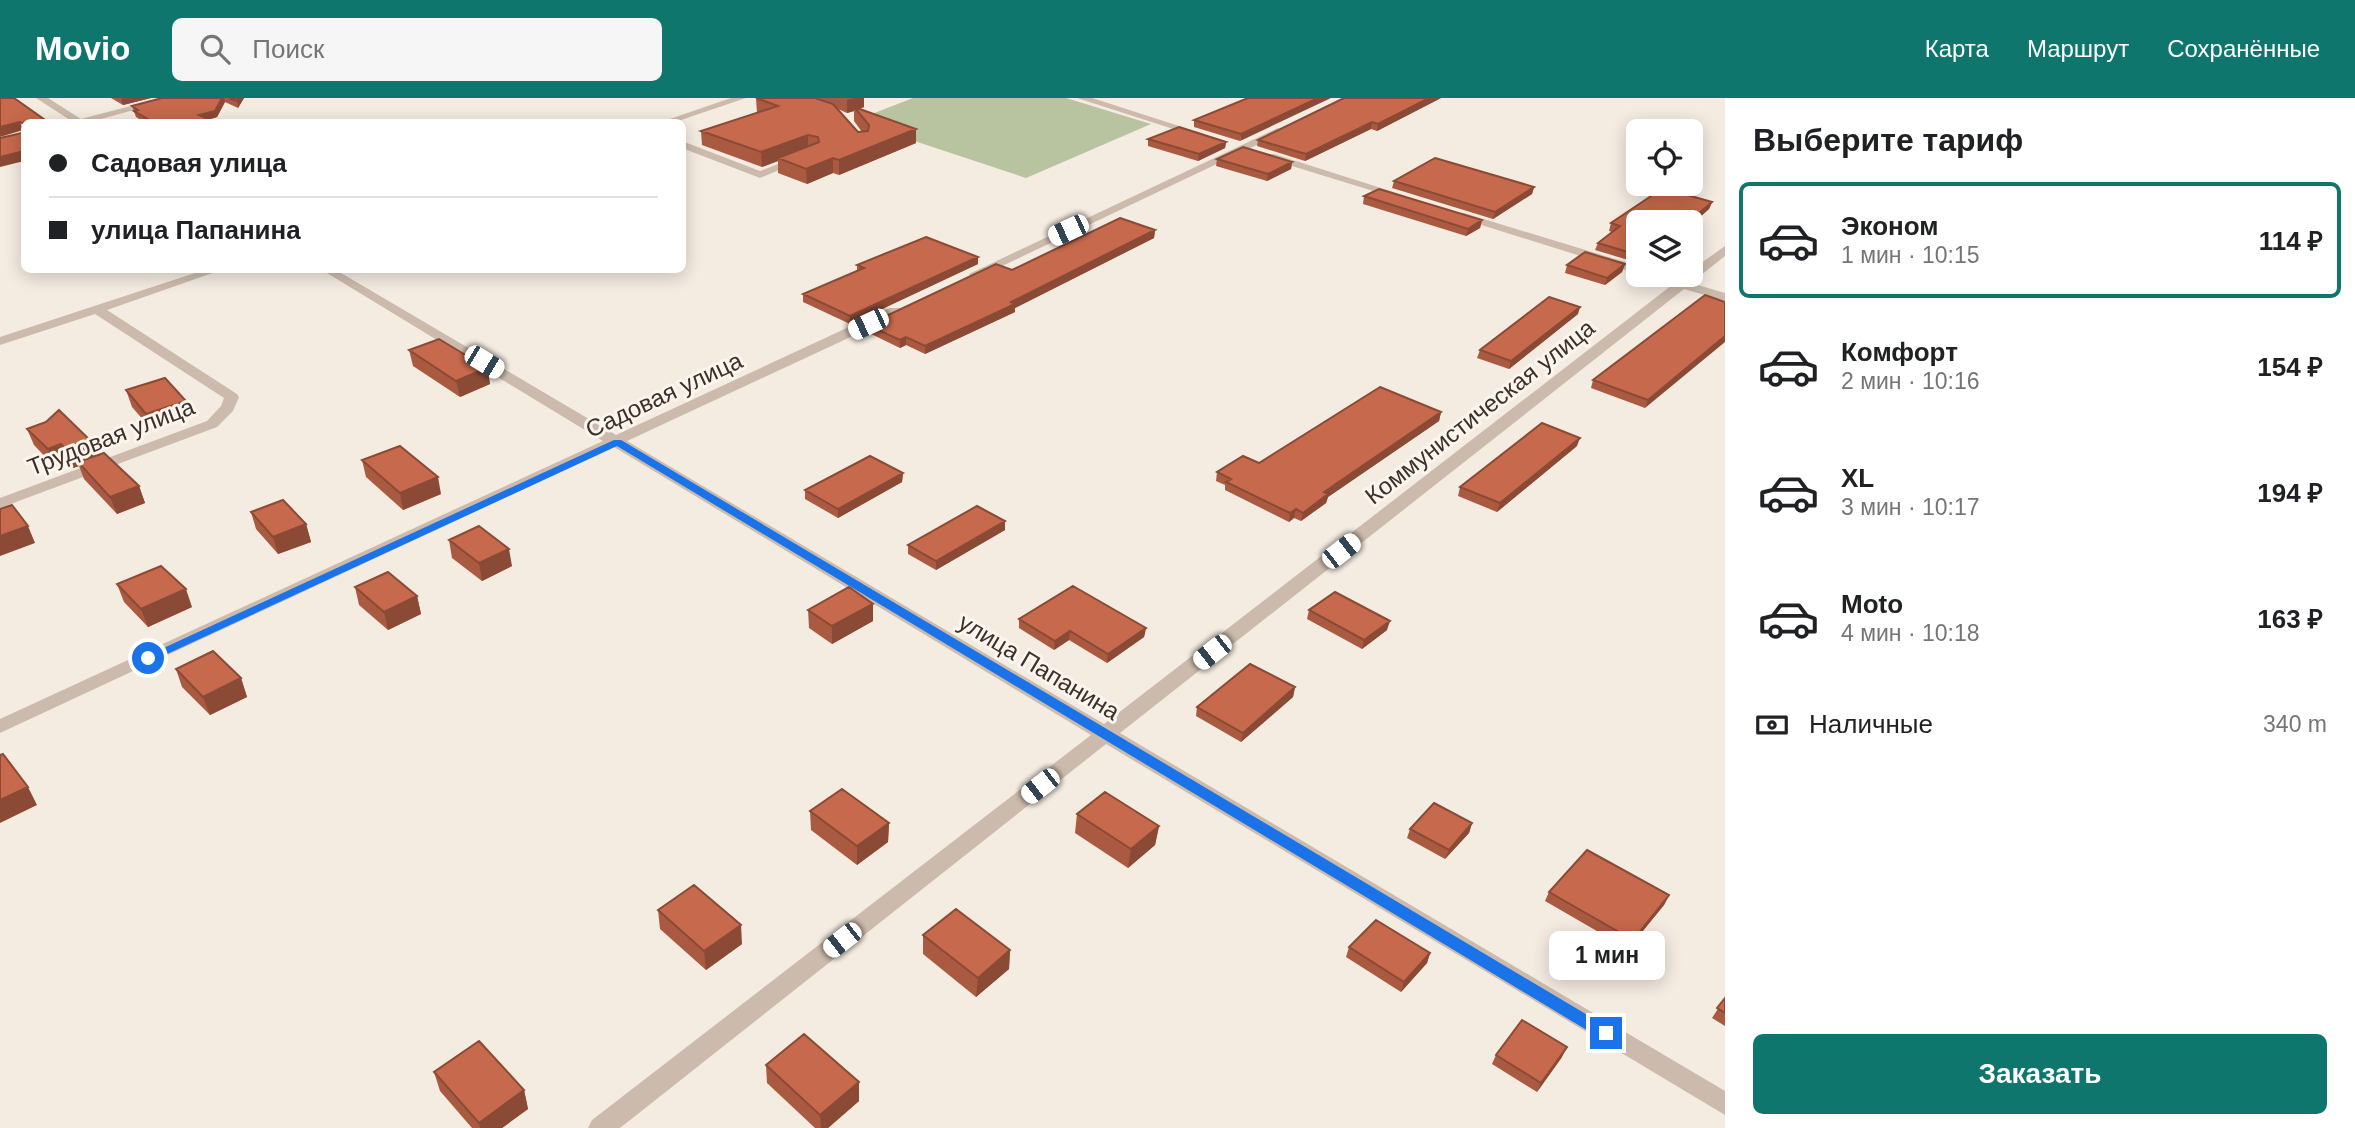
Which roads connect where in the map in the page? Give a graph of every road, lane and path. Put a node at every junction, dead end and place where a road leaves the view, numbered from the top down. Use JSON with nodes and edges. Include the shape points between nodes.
{"nodes":[{"id":1,"x":41,"y":98,"type":"edge"},
{"id":2,"x":173,"y":98,"type":"edge"},
{"id":3,"x":741,"y":98,"type":"edge"},
{"id":4,"x":1082,"y":98,"type":"edge"},
{"id":5,"x":74,"y":119,"type":"edge"},
{"id":6,"x":91,"y":119,"type":"edge"},
{"id":7,"x":675,"y":119,"type":"edge"},
{"id":8,"x":1289,"y":125,"type":"edge"},
{"id":9,"x":1206,"y":136,"type":"edge"},
{"id":10,"x":686,"y":146,"type":"edge"},
{"id":11,"x":1237,"y":146,"type":"junction"},
{"id":12,"x":813,"y":154,"type":"edge"},
{"id":13,"x":1414,"y":201,"type":"edge"},
{"id":14,"x":1454,"y":213,"type":"edge"},
{"id":15,"x":1725,"y":250,"type":"edge"},
{"id":16,"x":1626,"y":266,"type":"edge"},
{"id":17,"x":1703,"y":268,"type":"edge"},
{"id":18,"x":206,"y":273,"type":"edge"},
{"id":19,"x":333,"y":273,"type":"edge"},
{"id":20,"x":956,"y":283,"type":"edge"},
{"id":21,"x":1679,"y":287,"type":"edge"},
{"id":22,"x":1693,"y":287,"type":"edge"},
{"id":23,"x":1725,"y":297,"type":"edge"},
{"id":24,"x":905,"y":307,"type":"edge"},
{"id":25,"x":97,"y":309,"type":"junction"},
{"id":26,"x":0,"y":341,"type":"edge"},
{"id":27,"x":618,"y":442,"type":"junction"},
{"id":28,"x":0,"y":503,"type":"edge"},
{"id":29,"x":0,"y":727,"type":"edge"},
{"id":30,"x":1105,"y":735,"type":"junction"},
{"id":31,"x":1725,"y":1104,"type":"edge"},
{"id":32,"x":601,"y":1128,"type":"edge"}],
"edges":[{"from":1,"to":5,"type":"street"},
{"from":2,"to":6,"type":"street"},
{"from":3,"to":7,"type":"street"},
{"from":4,"to":9,"type":"street"},
{"from":8,"to":11,"type":"street"},
{"from":10,"to":12,"type":"street","via":[[760,175]]},
{"from":11,"to":13,"type":"street"},
{"from":11,"to":20,"type":"street"},
{"from":14,"to":16,"type":"street"},
{"from":15,"to":17,"type":"street","name":"Коммунистическая улица"},
{"from":18,"to":25,"type":"street"},
{"from":19,"to":27,"type":"street","name":"улица Папанина"},
{"from":21,"to":30,"type":"street","name":"Коммунистическая улица"},
{"from":22,"to":23,"type":"street"},
{"from":24,"to":27,"type":"street","name":"Садовая улица"},
{"from":25,"to":26,"type":"street"},
{"from":25,"to":28,"type":"street","name":"Трудовая улица","via":[[232,397],[228,408],[212,424]]},
{"from":27,"to":29,"type":"street","name":"Садовая улица"},
{"from":27,"to":30,"type":"street","name":"улица Папанина"},
{"from":30,"to":31,"type":"street","name":"улица Папанина"},
{"from":30,"to":32,"type":"street","name":"Коммунистическая улица"}]}
